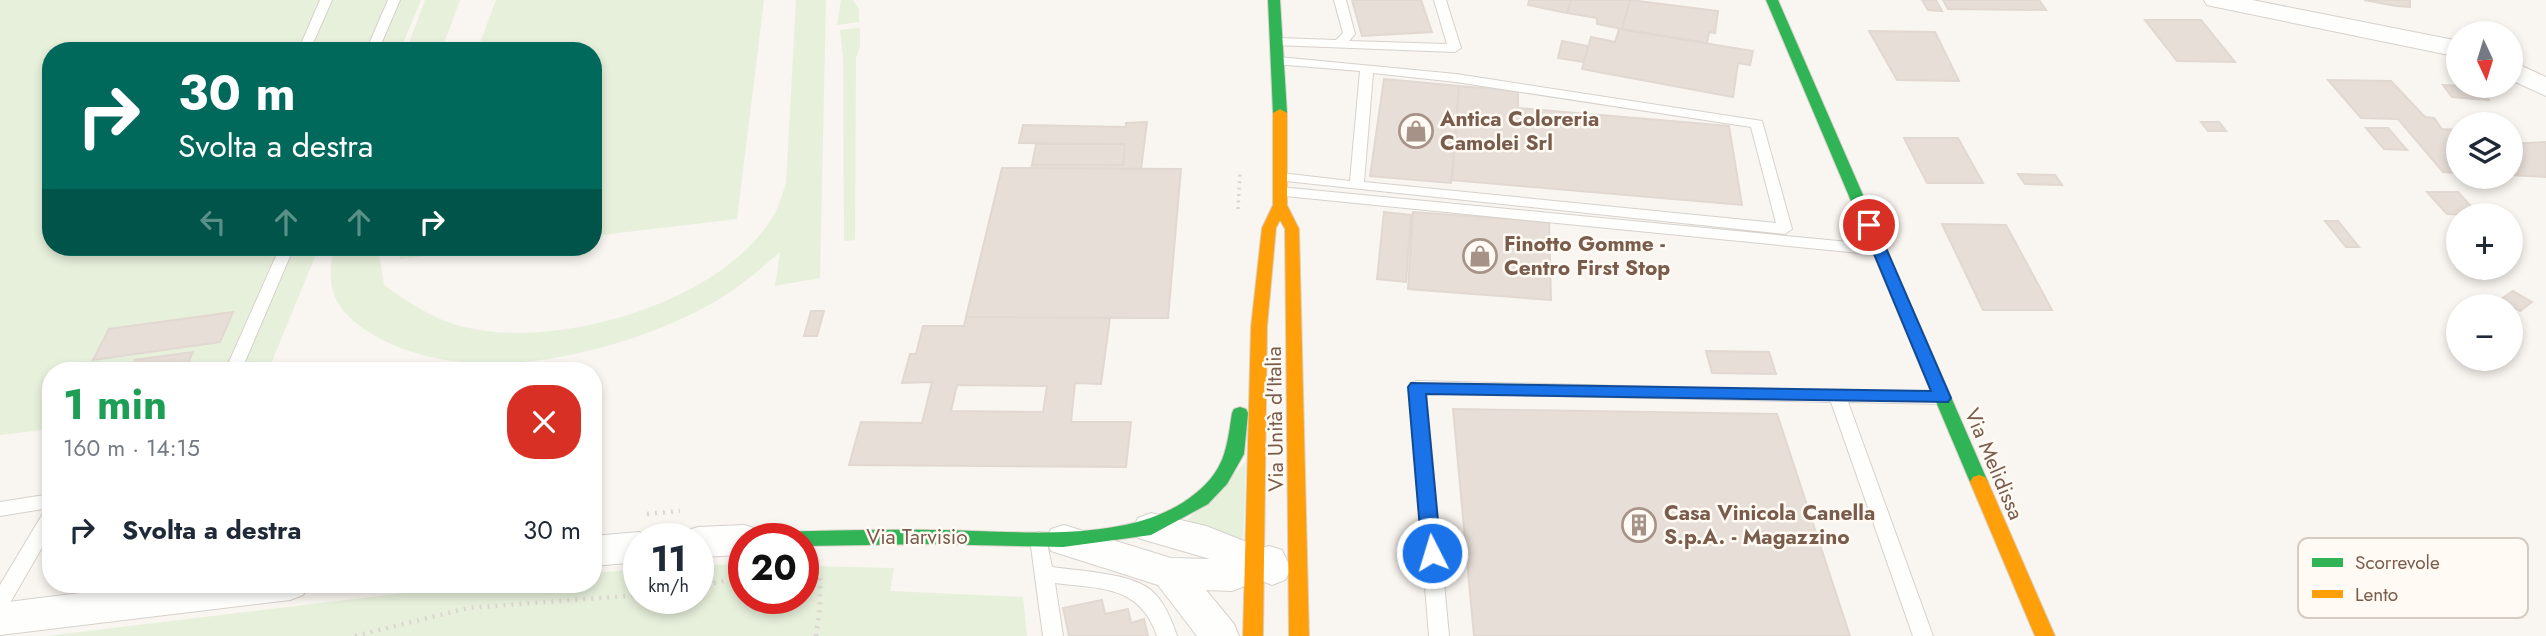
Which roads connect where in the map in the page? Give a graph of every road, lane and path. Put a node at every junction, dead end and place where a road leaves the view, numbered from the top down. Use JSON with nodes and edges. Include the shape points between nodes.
{"nodes":[{"id":1,"x":326,"y":0,"type":"edge"},
{"id":2,"x":394,"y":0,"type":"edge"},
{"id":3,"x":1274,"y":0,"type":"edge"},
{"id":4,"x":1340,"y":0,"type":"edge"},
{"id":5,"x":1440,"y":0,"type":"edge"},
{"id":6,"x":1772,"y":0,"type":"edge"},
{"id":7,"x":2216,"y":0,"type":"edge"},
{"id":8,"x":308,"y":42,"type":"edge"},
{"id":9,"x":376,"y":42,"type":"edge"},
{"id":10,"x":1278,"y":43,"type":"junction"},
{"id":11,"x":1340,"y":43,"type":"junction"},
{"id":12,"x":2446,"y":46,"type":"edge"},
{"id":13,"x":1279,"y":61,"type":"junction"},
{"id":14,"x":1367,"y":68,"type":"junction"},
{"id":15,"x":2524,"y":76,"type":"edge"},
{"id":16,"x":2546,"y":88,"type":"edge"},
{"id":17,"x":1241,"y":160,"type":"dead end"},
{"id":18,"x":1357,"y":186,"type":"junction"},
{"id":19,"x":1280,"y":192,"type":"junction"},
{"id":20,"x":1237,"y":215,"type":"dead end"},
{"id":21,"x":1880,"y":250,"type":"junction"},
{"id":22,"x":283,"y":256,"type":"edge"},
{"id":23,"x":1259,"y":327,"type":"junction"},
{"id":24,"x":237,"y":362,"type":"edge"},
{"id":25,"x":1837,"y":396,"type":"junction"},
{"id":26,"x":1942,"y":398,"type":"junction"},
{"id":27,"x":42,"y":502,"type":"edge"},
{"id":28,"x":0,"y":509,"type":"edge"},
{"id":29,"x":1151,"y":527,"type":"junction"},
{"id":30,"x":42,"y":530,"type":"edge"},
{"id":31,"x":819,"y":539,"type":"edge"},
{"id":32,"x":1051,"y":539,"type":"junction"},
{"id":33,"x":623,"y":548,"type":"edge"},
{"id":34,"x":602,"y":550,"type":"edge"},
{"id":35,"x":1257,"y":563,"type":"junction"},
{"id":36,"x":820,"y":564,"type":"dead end"},
{"id":37,"x":1298,"y":566,"type":"junction"},
{"id":38,"x":1044,"y":574,"type":"junction"},
{"id":39,"x":1171,"y":574,"type":"junction"},
{"id":40,"x":215,"y":593,"type":"edge"},
{"id":41,"x":623,"y":596,"type":"edge"},
{"id":42,"x":0,"y":602,"type":"edge"},
{"id":43,"x":0,"y":619,"type":"edge"},
{"id":44,"x":355,"y":636,"type":"edge"},
{"id":45,"x":816,"y":636,"type":"edge"},
{"id":46,"x":1054,"y":636,"type":"edge"},
{"id":47,"x":1167,"y":636,"type":"edge"},
{"id":48,"x":1220,"y":636,"type":"edge"},
{"id":49,"x":1253,"y":636,"type":"edge"},
{"id":50,"x":1298,"y":636,"type":"edge"},
{"id":51,"x":1439,"y":636,"type":"edge"},
{"id":52,"x":1923,"y":636,"type":"edge"},
{"id":53,"x":2045,"y":636,"type":"edge"}],
"edges":[{"from":1,"to":8,"type":"lane"},
{"from":2,"to":9,"type":"lane"},
{"from":3,"to":10,"type":"street","name":"Via Unità d'Italia"},
{"from":4,"to":11,"type":"lane","via":[[1349,34]]},
{"from":5,"to":11,"type":"lane","via":[[1455,48]]},
{"from":6,"to":21,"type":"street","name":"Via Melidissa"},
{"from":7,"to":12,"type":"street"},
{"from":10,"to":11,"type":"lane"},
{"from":10,"to":13,"type":"street","name":"Via Unità d'Italia"},
{"from":13,"to":14,"type":"lane"},
{"from":13,"to":19,"type":"street","name":"Via Unità d'Italia"},
{"from":14,"to":18,"type":"lane"},
{"from":14,"to":18,"type":"lane","via":[[1757,124],[1785,229]]},
{"from":15,"to":16,"type":"street"},
{"from":17,"to":20,"type":"path"},
{"from":18,"to":19,"type":"lane"},
{"from":19,"to":21,"type":"lane"},
{"from":19,"to":23,"type":"street","name":"Via Unità d'Italia","via":[[1269,228]]},
{"from":19,"to":37,"type":"street","name":"Via Unità d'Italia","via":[[1292,229]]},
{"from":21,"to":26,"type":"street","name":"Via Melidissa"},
{"from":22,"to":24,"type":"lane"},
{"from":23,"to":29,"type":"street","name":"Via Tarvisio","via":[[1246,353],[1235,454],[1202,499]]},
{"from":23,"to":35,"type":"street","name":"Via Unità d'Italia"},
{"from":25,"to":26,"type":"lane"},
{"from":25,"to":51,"type":"lane","via":[[1417,387]]},
{"from":25,"to":52,"type":"lane"},
{"from":26,"to":53,"type":"street","name":"Via Melidissa"},
{"from":27,"to":28,"type":"lane"},
{"from":29,"to":32,"type":"street","name":"Via Tarvisio"},
{"from":29,"to":35,"type":"street","name":"Via Tarvisio","via":[[1206,541]]},
{"from":30,"to":42,"type":"lane"},
{"from":31,"to":32,"type":"street","name":"Via Tarvisio"},
{"from":32,"to":38,"type":"lane"},
{"from":32,"to":39,"type":"street","name":"Via Tarvisio"},
{"from":33,"to":34,"type":"street"},
{"from":35,"to":37,"type":"street","name":"Via Tarvisio"},
{"from":35,"to":39,"type":"street","name":"Via Tarvisio","via":[[1232,575]]},
{"from":35,"to":49,"type":"street","name":"Via Unità d'Italia"},
{"from":36,"to":45,"type":"path"},
{"from":37,"to":50,"type":"street","name":"Via Unità d'Italia"},
{"from":38,"to":46,"type":"lane"},
{"from":38,"to":47,"type":"lane","via":[[1106,583],[1142,594],[1163,621]]},
{"from":39,"to":48,"type":"street"},
{"from":40,"to":43,"type":"street"},
{"from":41,"to":44,"type":"path","via":[[468,608]]}]}
